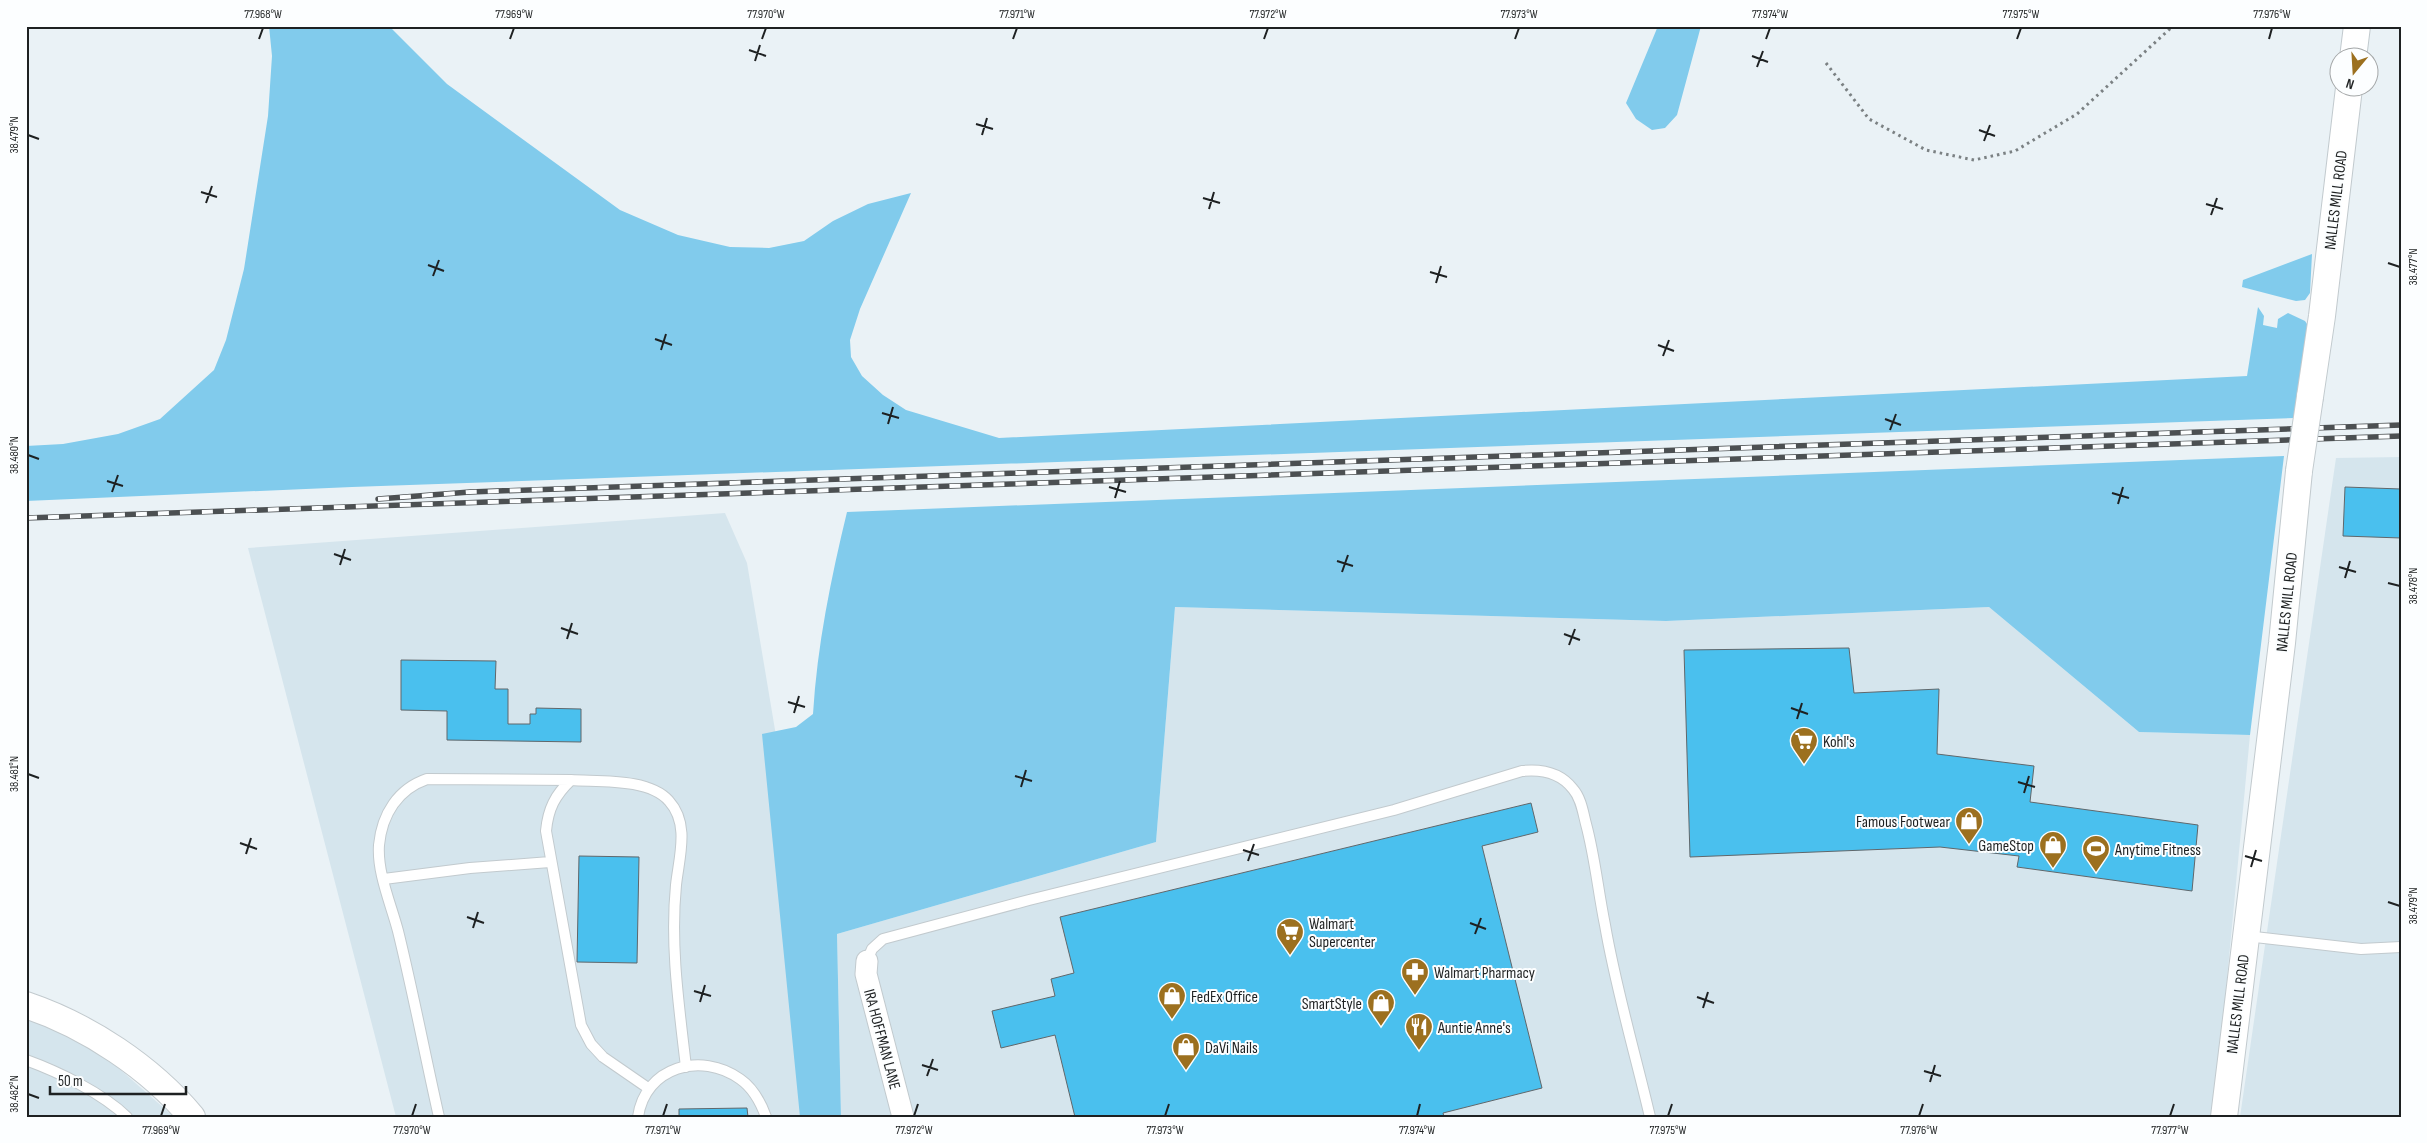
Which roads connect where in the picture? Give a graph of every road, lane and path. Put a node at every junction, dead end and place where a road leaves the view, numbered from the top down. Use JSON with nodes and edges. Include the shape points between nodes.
{"nodes":[{"id":1,"x":2173,"y":26,"type":"edge"},
{"id":2,"x":2356,"y":26,"type":"edge"},
{"id":3,"x":2354,"y":48,"type":"edge"},
{"id":4,"x":1826,"y":63,"type":"dead end"},
{"id":5,"x":2348,"y":98,"type":"edge"},
{"id":6,"x":571,"y":780,"type":"junction"},
{"id":7,"x":550,"y":862,"type":"junction"},
{"id":8,"x":384,"y":879,"type":"junction"},
{"id":9,"x":2245,"y":936,"type":"junction"},
{"id":10,"x":2401,"y":947,"type":"edge"},
{"id":11,"x":867,"y":961,"type":"joint"},
{"id":12,"x":26,"y":1005,"type":"edge"},
{"id":13,"x":26,"y":1060,"type":"edge"},
{"id":14,"x":686,"y":1067,"type":"junction"},
{"id":15,"x":648,"y":1088,"type":"junction"},
{"id":16,"x":126,"y":1117,"type":"edge"},
{"id":17,"x":192,"y":1117,"type":"edge"},
{"id":18,"x":439,"y":1117,"type":"edge"},
{"id":19,"x":638,"y":1117,"type":"edge"},
{"id":20,"x":766,"y":1117,"type":"edge"},
{"id":21,"x":903,"y":1117,"type":"edge"},
{"id":22,"x":1650,"y":1117,"type":"edge"},
{"id":23,"x":2224,"y":1117,"type":"edge"}],
"edges":[{"from":1,"to":4,"type":"path","via":[[2077,114],[2015,151],[1974,160],[1926,150],[1869,119]]},
{"from":2,"to":3,"type":"street"},
{"from":5,"to":9,"type":"street","name":"NALLES MILL ROAD","bridge":true,"via":[[2322,316],[2299,471],[2282,644]]},
{"from":6,"to":7,"type":"lane","via":[[552,802],[548,814],[546,831]]},
{"from":6,"to":8,"type":"lane","via":[[436,778],[413,784],[401,793],[389,810],[382,828],[380,861]]},
{"from":6,"to":14,"type":"lane","via":[[643,785],[669,800],[677,813],[682,836],[674,936],[676,986]]},
{"from":7,"to":8,"type":"lane"},
{"from":7,"to":15,"type":"lane","via":[[581,1026],[603,1057]]},
{"from":8,"to":18,"type":"lane"},
{"from":9,"to":10,"type":"lane","via":[[2361,949]]},
{"from":9,"to":23,"type":"street","name":"NALLES MILL ROAD"},
{"from":11,"to":21,"type":"street","name":"IRA HOFFMAN LANE","via":[[866,974]]},
{"from":11,"to":22,"type":"lane","via":[[872,949],[883,939],[1394,810],[1522,771],[1550,772],[1573,789],[1580,802],[1595,857],[1605,925]]},
{"from":12,"to":17,"type":"street","via":[[70,1024],[139,1066]]},
{"from":13,"to":16,"type":"lane","via":[[57,1073],[115,1106]]},
{"from":14,"to":15,"type":"lane","via":[[659,1077]]},
{"from":14,"to":20,"type":"lane","via":[[722,1070],[740,1079],[751,1090]]},
{"from":15,"to":19,"type":"lane"}]}
